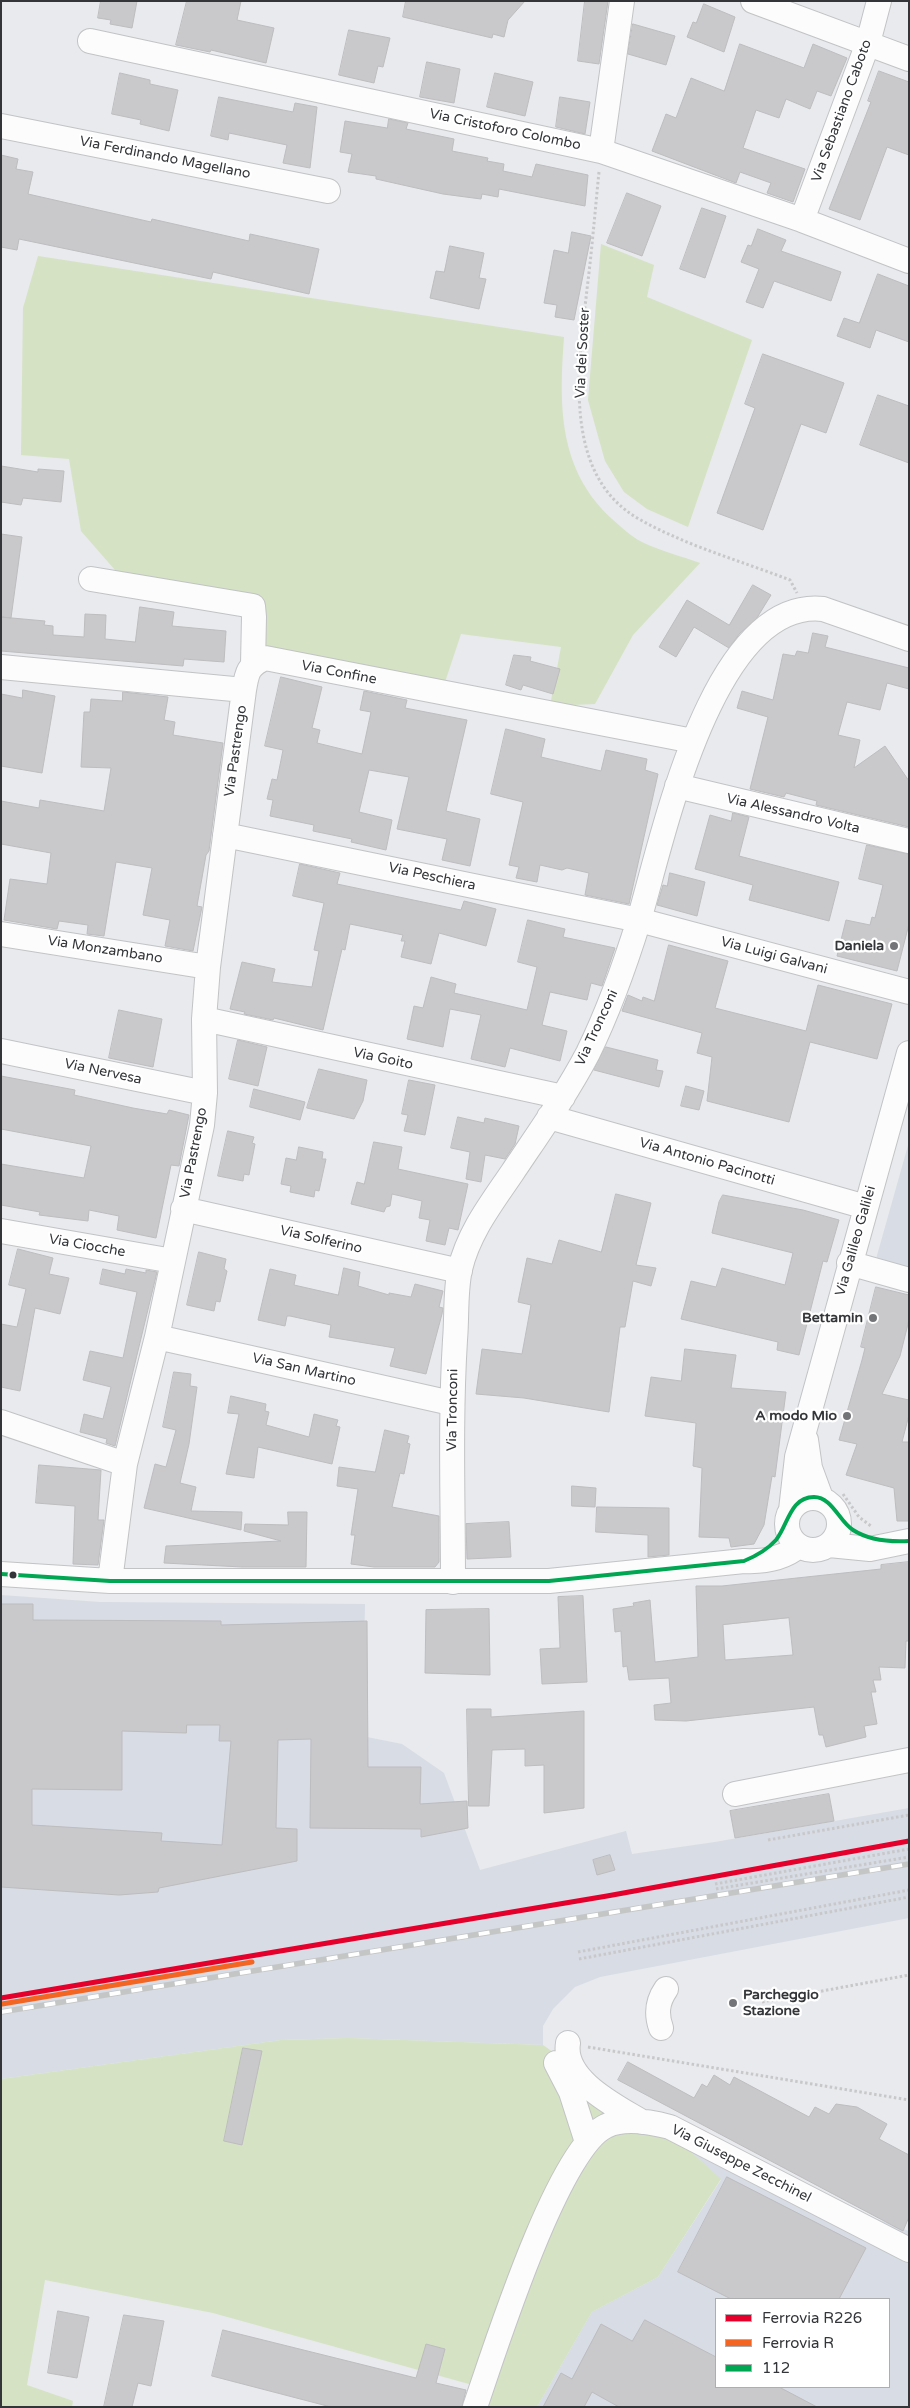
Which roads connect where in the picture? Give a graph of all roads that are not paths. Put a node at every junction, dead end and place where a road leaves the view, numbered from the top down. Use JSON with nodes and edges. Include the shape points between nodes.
{"nodes":[{"id":1,"x":622,"y":1,"type":"edge"},
{"id":2,"x":753,"y":1,"type":"edge"},
{"id":3,"x":878,"y":1,"type":"edge"},
{"id":4,"x":90,"y":41,"type":"dead end"},
{"id":5,"x":868,"y":43,"type":"junction"},
{"id":6,"x":909,"y":59,"type":"edge"},
{"id":7,"x":1,"y":126,"type":"edge"},
{"id":8,"x":601,"y":151,"type":"junction"},
{"id":9,"x":328,"y":191,"type":"dead end"},
{"id":10,"x":802,"y":220,"type":"junction"},
{"id":11,"x":909,"y":261,"type":"edge"},
{"id":12,"x":91,"y":579,"type":"dead end"},
{"id":13,"x":909,"y":639,"type":"edge"},
{"id":14,"x":253,"y":664,"type":"junction"},
{"id":15,"x":1,"y":667,"type":"edge"},
{"id":16,"x":244,"y":690,"type":"junction"},
{"id":17,"x":693,"y":741,"type":"junction"},
{"id":18,"x":677,"y":786,"type":"junction"},
{"id":19,"x":225,"y":834,"type":"junction"},
{"id":20,"x":909,"y":841,"type":"edge"},
{"id":21,"x":639,"y":920,"type":"junction"},
{"id":22,"x":1,"y":934,"type":"edge"},
{"id":23,"x":208,"y":967,"type":"junction"},
{"id":24,"x":909,"y":992,"type":"edge"},
{"id":25,"x":204,"y":1019,"type":"junction"},
{"id":26,"x":1,"y":1051,"type":"edge"},
{"id":27,"x":909,"y":1053,"type":"edge"},
{"id":28,"x":205,"y":1093,"type":"junction"},
{"id":29,"x":563,"y":1097,"type":"junction"},
{"id":30,"x":549,"y":1117,"type":"junction"},
{"id":31,"x":866,"y":1207,"type":"junction"},
{"id":32,"x":183,"y":1209,"type":"junction"},
{"id":33,"x":1,"y":1231,"type":"edge"},
{"id":34,"x":172,"y":1261,"type":"junction"},
{"id":35,"x":849,"y":1263,"type":"junction"},
{"id":36,"x":460,"y":1271,"type":"junction"},
{"id":37,"x":909,"y":1280,"type":"edge"},
{"id":38,"x":157,"y":1337,"type":"junction"},
{"id":39,"x":452,"y":1404,"type":"junction"},
{"id":40,"x":1,"y":1422,"type":"edge"},
{"id":41,"x":806,"y":1431,"type":"junction"},
{"id":42,"x":125,"y":1464,"type":"junction"},
{"id":43,"x":831,"y":1495,"type":"junction"},
{"id":44,"x":839,"y":1516,"type":"junction"},
{"id":45,"x":789,"y":1517,"type":"junction"},
{"id":46,"x":892,"y":1538,"type":"edge"},
{"id":47,"x":829,"y":1545,"type":"junction"},
{"id":48,"x":800,"y":1546,"type":"junction"},
{"id":49,"x":744,"y":1561,"type":"junction"},
{"id":50,"x":1,"y":1574,"type":"edge"},
{"id":51,"x":110,"y":1581,"type":"junction"},
{"id":52,"x":453,"y":1582,"type":"junction"},
{"id":53,"x":909,"y":1760,"type":"edge"},
{"id":54,"x":735,"y":1794,"type":"dead end"},
{"id":55,"x":666,"y":1989,"type":"dead end"},
{"id":56,"x":662,"y":2028,"type":"dead end"},
{"id":57,"x":642,"y":2122,"type":"junction"},
{"id":58,"x":587,"y":2142,"type":"junction"},
{"id":59,"x":909,"y":2250,"type":"edge"},
{"id":60,"x":475,"y":2407,"type":"edge"}],
"edges":[{"from":1,"to":8,"type":"street"},
{"from":2,"to":5,"type":"street"},
{"from":3,"to":5,"type":"street","name":"Via Sebastiano Caboto"},
{"from":4,"to":8,"type":"street","name":"Via Cristoforo Colombo"},
{"from":5,"to":6,"type":"street"},
{"from":5,"to":10,"type":"street","name":"Via Sebastiano Caboto"},
{"from":7,"to":9,"type":"street","name":"Via Ferdinando Magellano"},
{"from":8,"to":10,"type":"street","name":"Via Cristoforo Colombo"},
{"from":10,"to":11,"type":"street","name":"Via Cristoforo Colombo"},
{"from":12,"to":14,"type":"street","via":[[253,606]]},
{"from":13,"to":17,"type":"street","name":"Via Tronconi","via":[[823,610],[789,614],[758,632],[712,699]]},
{"from":14,"to":16,"type":"street"},
{"from":14,"to":17,"type":"street","name":"Via Confine","via":[[265,658]]},
{"from":15,"to":16,"type":"street"},
{"from":16,"to":19,"type":"street","name":"Via Pastrengo"},
{"from":17,"to":18,"type":"street","name":"Via Tronconi"},
{"from":18,"to":20,"type":"street","name":"Via Alessandro Volta"},
{"from":18,"to":21,"type":"street","name":"Via Tronconi"},
{"from":19,"to":21,"type":"street","name":"Via Peschiera"},
{"from":19,"to":23,"type":"street","name":"Via Pastrengo"},
{"from":21,"to":24,"type":"street","name":"Via Luigi Galvani"},
{"from":21,"to":29,"type":"street","name":"Via Tronconi","via":[[616,988],[588,1052]]},
{"from":22,"to":23,"type":"street","name":"Via Monzambano"},
{"from":23,"to":25,"type":"street","name":"Via Pastrengo"},
{"from":25,"to":28,"type":"street","name":"Via Pastrengo"},
{"from":25,"to":29,"type":"street","name":"Via Goito"},
{"from":26,"to":28,"type":"street","name":"Via Nervesa"},
{"from":27,"to":31,"type":"street","name":"Via Galileo Galilei"},
{"from":28,"to":32,"type":"street","name":"Via Pastrengo","via":[[202,1125]]},
{"from":29,"to":30,"type":"street","name":"Via Tronconi"},
{"from":30,"to":31,"type":"street","name":"Via Antonio Pacinotti"},
{"from":30,"to":36,"type":"street","name":"Via Tronconi","via":[[476,1225]]},
{"from":31,"to":35,"type":"street","name":"Via Galileo Galilei"},
{"from":32,"to":34,"type":"street","name":"Via Pastrengo"},
{"from":32,"to":36,"type":"street","name":"Via Solferino"},
{"from":33,"to":34,"type":"street","name":"Via Ciocche"},
{"from":34,"to":38,"type":"street","name":"Via Pastrengo"},
{"from":35,"to":37,"type":"street"},
{"from":35,"to":41,"type":"street","name":"Via Galileo Galilei"},
{"from":36,"to":39,"type":"street","name":"Via Tronconi"},
{"from":38,"to":39,"type":"street","name":"Via San Martino"},
{"from":38,"to":42,"type":"street","name":"Via Pastrengo"},
{"from":39,"to":52,"type":"street","name":"Via Tronconi"},
{"from":40,"to":42,"type":"street"},
{"from":41,"to":43,"type":"street","name":"Via Galileo Galilei","via":[[810,1468]]},
{"from":41,"to":45,"type":"street","name":"Via Galileo Galilei","via":[[794,1471]]},
{"from":42,"to":51,"type":"street","name":"Via Pastrengo"},
{"from":43,"to":44,"type":"street"},
{"from":43,"to":45,"type":"street","via":[[804,1499]]},
{"from":44,"to":46,"type":"street","via":[[861,1534]]},
{"from":44,"to":47,"type":"street","via":[[838,1532]]},
{"from":45,"to":48,"type":"street","via":[[793,1541]]},
{"from":45,"to":49,"type":"street","via":[[771,1546]]},
{"from":46,"to":47,"type":"street","via":[[870,1549]]},
{"from":47,"to":48,"type":"street","via":[[814,1550]]},
{"from":48,"to":49,"type":"street","via":[[772,1560]]},
{"from":49,"to":52,"type":"street","via":[[549,1581]]},
{"from":50,"to":51,"type":"street"},
{"from":51,"to":52,"type":"street"},
{"from":53,"to":54,"type":"street"},
{"from":55,"to":56,"type":"street","via":[[661,1996],[657,2017]]},
{"from":57,"to":58,"type":"street","name":"Via Giuseppe Zecchinel","via":[[628,2121],[606,2126]]},
{"from":57,"to":58,"type":"street","via":[[597,2094],[582,2080],[561,2042],[556,2065],[571,2092]]},
{"from":57,"to":59,"type":"street","name":"Via Giuseppe Zecchinel","via":[[670,2127]]},
{"from":58,"to":60,"type":"street","name":"Via Giuseppe Zecchinel","via":[[564,2178],[540,2229]]}]}
